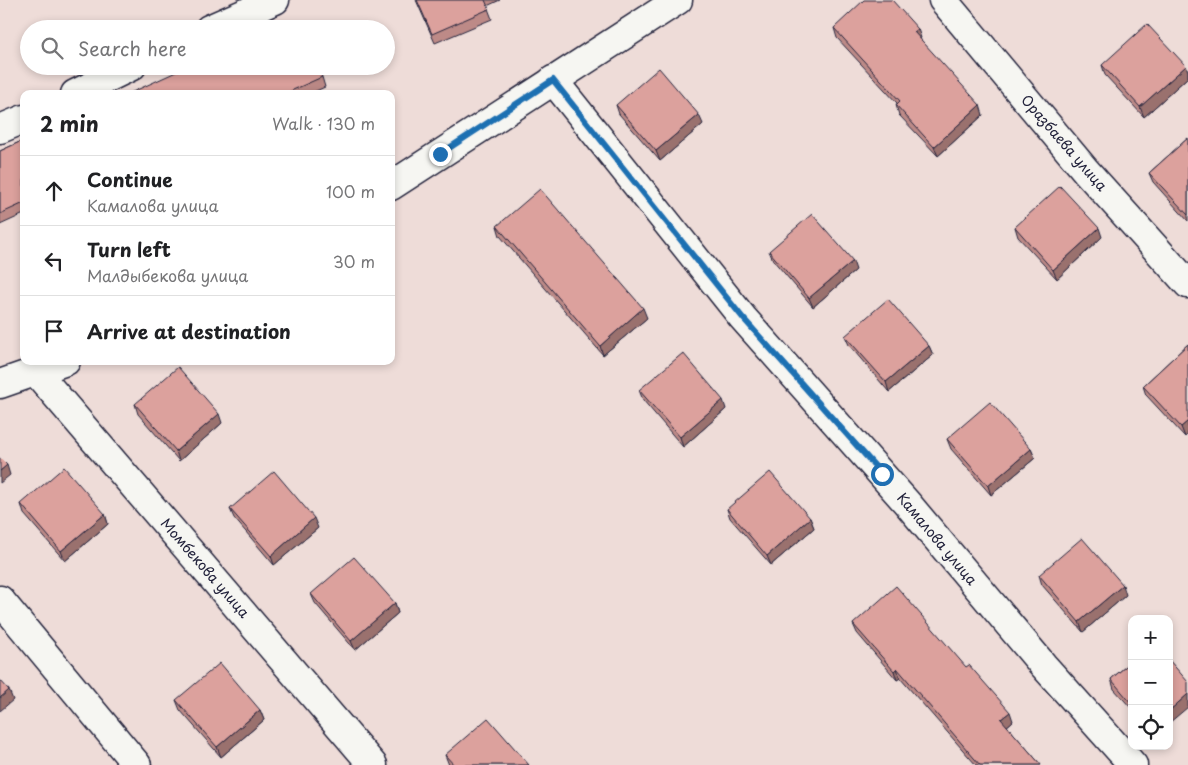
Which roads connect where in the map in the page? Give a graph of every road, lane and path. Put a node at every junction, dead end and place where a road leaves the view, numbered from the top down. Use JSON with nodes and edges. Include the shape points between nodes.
{"nodes":[{"id":1,"x":275,"y":0,"type":"edge"},
{"id":2,"x":678,"y":0,"type":"edge"},
{"id":3,"x":943,"y":0,"type":"edge"},
{"id":4,"x":229,"y":20,"type":"edge"},
{"id":5,"x":114,"y":75,"type":"edge"},
{"id":6,"x":553,"y":80,"type":"junction"},
{"id":7,"x":83,"y":90,"type":"edge"},
{"id":8,"x":20,"y":121,"type":"edge"},
{"id":9,"x":0,"y":130,"type":"edge"},
{"id":10,"x":395,"y":183,"type":"edge"},
{"id":11,"x":1188,"y":284,"type":"edge"},
{"id":12,"x":55,"y":365,"type":"edge"},
{"id":13,"x":36,"y":372,"type":"junction"},
{"id":14,"x":0,"y":384,"type":"edge"},
{"id":15,"x":0,"y":600,"type":"edge"},
{"id":16,"x":137,"y":765,"type":"edge"},
{"id":17,"x":373,"y":765,"type":"edge"},
{"id":18,"x":1133,"y":765,"type":"edge"}],
"edges":[{"from":1,"to":4,"type":"street"},
{"from":2,"to":6,"type":"street"},
{"from":3,"to":11,"type":"street","name":"Оразбаева улица","via":[[1086,171]]},
{"from":5,"to":7,"type":"street"},
{"from":6,"to":10,"type":"street"},
{"from":6,"to":18,"type":"street","name":"Камалова улица","via":[[743,318]]},
{"from":8,"to":9,"type":"street"},
{"from":12,"to":13,"type":"street"},
{"from":13,"to":14,"type":"street"},
{"from":13,"to":17,"type":"street","name":"Момбекова улица"},
{"from":15,"to":16,"type":"street"}]}
